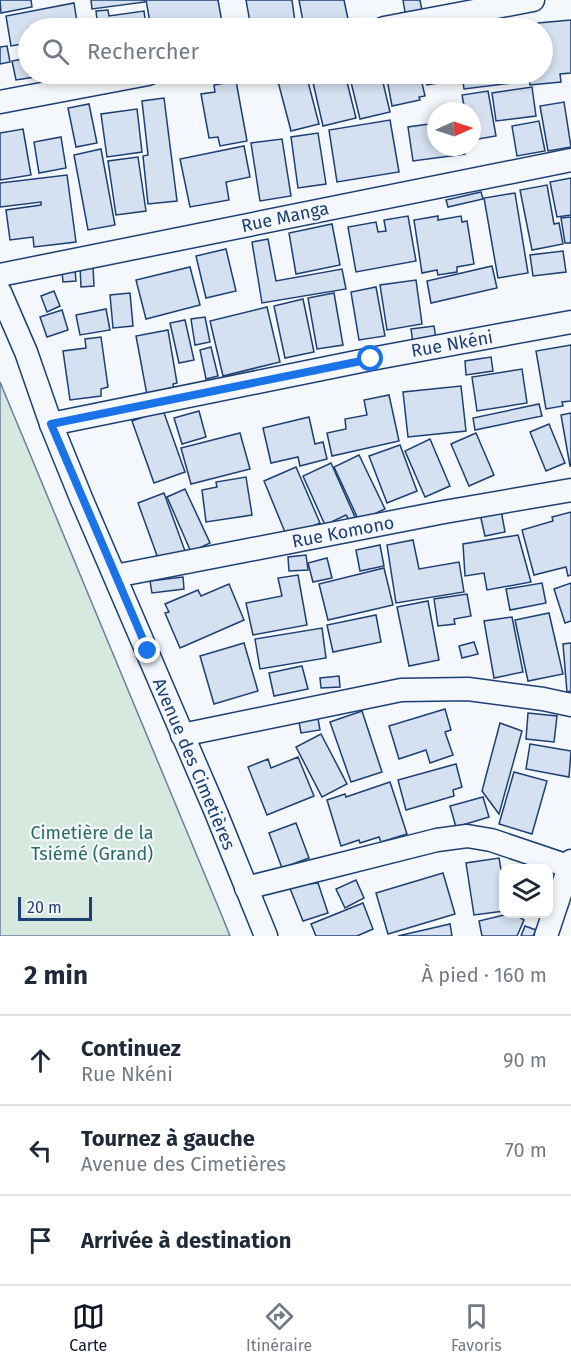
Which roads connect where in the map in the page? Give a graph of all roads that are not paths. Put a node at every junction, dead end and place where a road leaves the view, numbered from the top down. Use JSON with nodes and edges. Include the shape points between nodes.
{"nodes":[{"id":1,"x":533,"y":0,"type":"edge"},
{"id":2,"x":437,"y":18,"type":"edge"},
{"id":3,"x":95,"y":84,"type":"edge"},
{"id":4,"x":0,"y":102,"type":"edge"},
{"id":5,"x":571,"y":160,"type":"edge"},
{"id":6,"x":0,"y":275,"type":"edge"},
{"id":7,"x":0,"y":292,"type":"edge"},
{"id":8,"x":571,"y":322,"type":"edge"},
{"id":9,"x":51,"y":424,"type":"junction"},
{"id":10,"x":571,"y":490,"type":"edge"},
{"id":11,"x":115,"y":576,"type":"junction"},
{"id":12,"x":571,"y":705,"type":"edge"},
{"id":13,"x":182,"y":735,"type":"junction"},
{"id":14,"x":570,"y":865,"type":"edge"},
{"id":15,"x":246,"y":888,"type":"junction"},
{"id":16,"x":266,"y":936,"type":"edge"},
{"id":17,"x":546,"y":936,"type":"edge"}],
"edges":[{"from":1,"to":2,"type":"street"},
{"from":3,"to":4,"type":"street"},
{"from":5,"to":6,"type":"street","name":"Rue Manga"},
{"from":7,"to":9,"type":"street","name":"Avenue des Cimetières"},
{"from":8,"to":9,"type":"street","name":"Rue Nkéni"},
{"from":9,"to":11,"type":"street","name":"Avenue des Cimetières"},
{"from":10,"to":11,"type":"street","name":"Rue Komono"},
{"from":11,"to":13,"type":"street","name":"Avenue des Cimetières"},
{"from":12,"to":13,"type":"street","via":[[468,689],[401,690]]},
{"from":13,"to":15,"type":"street","name":"Avenue des Cimetières"},
{"from":14,"to":15,"type":"street","via":[[468,836],[437,840]]},
{"from":14,"to":17,"type":"street"},
{"from":15,"to":16,"type":"street","name":"Avenue des Cimetières"}]}
